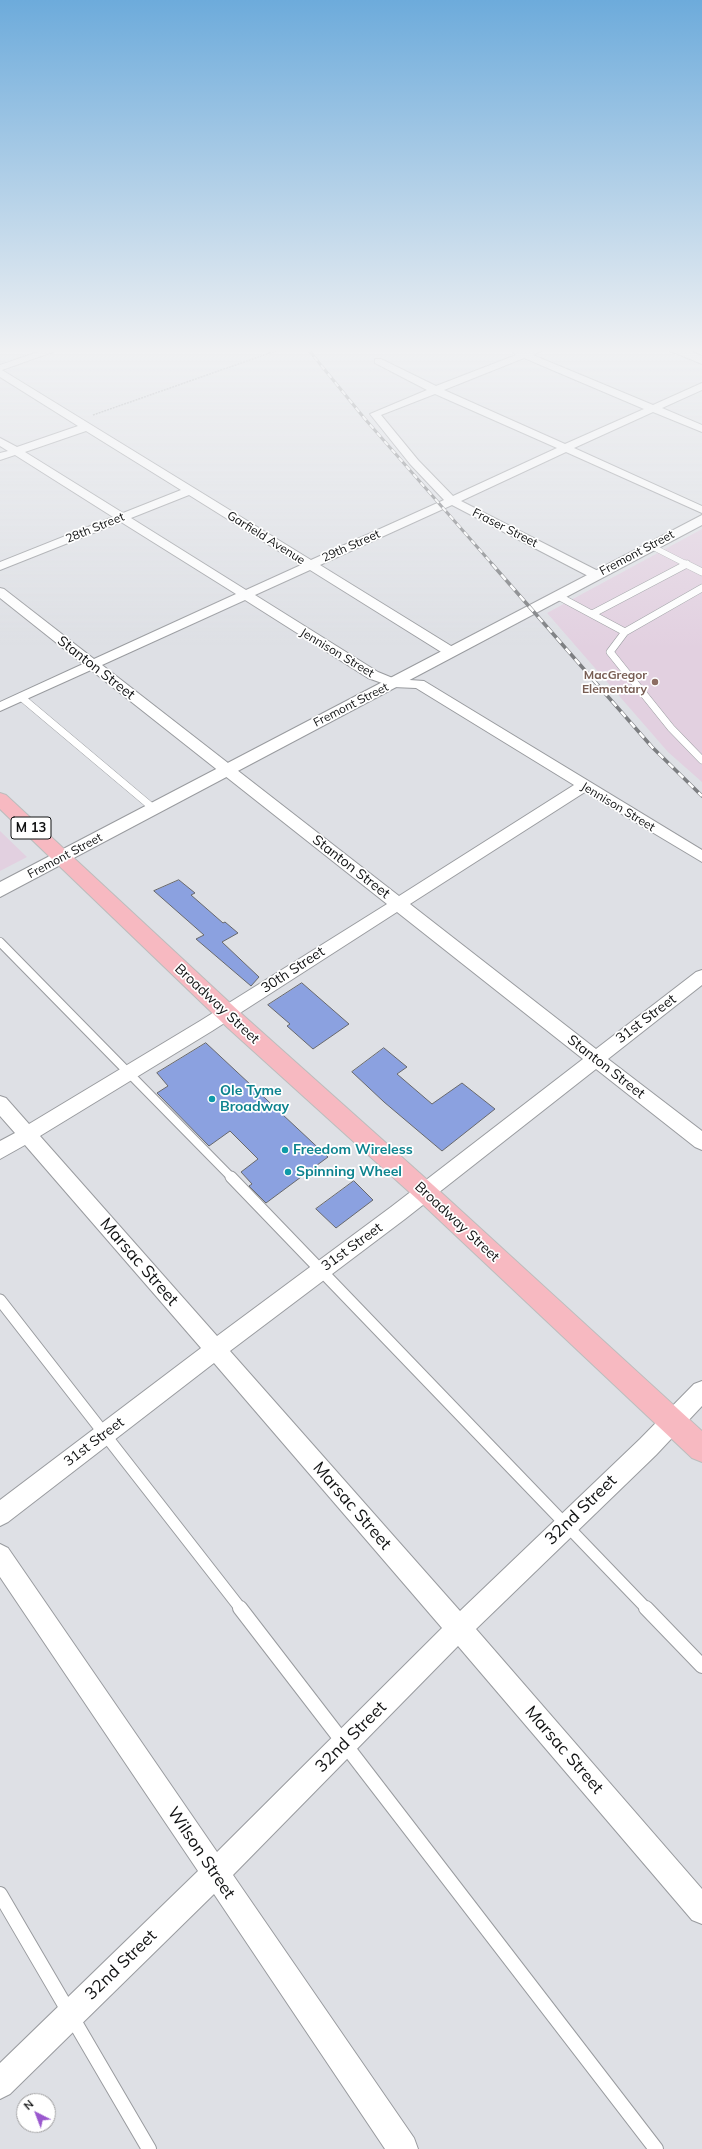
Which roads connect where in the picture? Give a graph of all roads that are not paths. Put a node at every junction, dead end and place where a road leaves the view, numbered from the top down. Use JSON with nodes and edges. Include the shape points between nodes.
{"nodes":[{"id":1,"x":12,"y":448,"type":"edge"},
{"id":2,"x":23,"y":448,"type":"edge"},
{"id":3,"x":122,"y":448,"type":"edge"},
{"id":4,"x":403,"y":448,"type":"edge"},
{"id":5,"x":564,"y":448,"type":"joint"},
{"id":6,"x":16,"y":451,"type":"junction"},
{"id":7,"x":0,"y":457,"type":"edge"},
{"id":8,"x":191,"y":490,"type":"junction"},
{"id":9,"x":451,"y":500,"type":"junction"},
{"id":10,"x":702,"y":510,"type":"edge"},
{"id":11,"x":121,"y":518,"type":"junction"},
{"id":12,"x":702,"y":519,"type":"edge"},
{"id":13,"x":651,"y":546,"type":"junction"},
{"id":14,"x":687,"y":564,"type":"junction"},
{"id":15,"x":309,"y":565,"type":"junction"},
{"id":16,"x":0,"y":566,"type":"edge"},
{"id":17,"x":702,"y":572,"type":"edge"},
{"id":18,"x":596,"y":575,"type":"junction"},
{"id":19,"x":702,"y":588,"type":"edge"},
{"id":20,"x":0,"y":592,"type":"edge"},
{"id":21,"x":244,"y":596,"type":"junction"},
{"id":22,"x":558,"y":596,"type":"junction"},
{"id":23,"x":592,"y":614,"type":"junction"},
{"id":24,"x":625,"y":632,"type":"junction"},
{"id":25,"x":451,"y":652,"type":"junction"},
{"id":26,"x":90,"y":665,"type":"junction"},
{"id":27,"x":393,"y":683,"type":"junction"},
{"id":28,"x":21,"y":697,"type":"junction"},
{"id":29,"x":0,"y":707,"type":"edge"},
{"id":30,"x":702,"y":760,"type":"edge"},
{"id":31,"x":227,"y":769,"type":"junction"},
{"id":32,"x":584,"y":786,"type":"junction"},
{"id":33,"x":0,"y":800,"type":"edge"},
{"id":34,"x":154,"y":808,"type":"junction"},
{"id":35,"x":62,"y":857,"type":"junction"},
{"id":36,"x":702,"y":858,"type":"edge"},
{"id":37,"x":0,"y":890,"type":"edge"},
{"id":38,"x":397,"y":904,"type":"junction"},
{"id":39,"x":0,"y":942,"type":"edge"},
{"id":40,"x":702,"y":976,"type":"edge"},
{"id":41,"x":226,"y":1013,"type":"junction"},
{"id":42,"x":595,"y":1059,"type":"junction"},
{"id":43,"x":127,"y":1073,"type":"junction"},
{"id":44,"x":0,"y":1103,"type":"edge"},
{"id":45,"x":27,"y":1134,"type":"junction"},
{"id":46,"x":702,"y":1142,"type":"edge"},
{"id":47,"x":0,"y":1151,"type":"edge"},
{"id":48,"x":425,"y":1192,"type":"junction"},
{"id":49,"x":321,"y":1269,"type":"junction"},
{"id":50,"x":0,"y":1300,"type":"edge"},
{"id":51,"x":216,"y":1350,"type":"junction"},
{"id":52,"x":702,"y":1391,"type":"edge"},
{"id":53,"x":673,"y":1421,"type":"junction"},
{"id":54,"x":104,"y":1435,"type":"junction"},
{"id":55,"x":702,"y":1448,"type":"edge"},
{"id":56,"x":0,"y":1514,"type":"edge"},
{"id":57,"x":566,"y":1524,"type":"junction"},
{"id":58,"x":0,"y":1556,"type":"edge"},
{"id":59,"x":459,"y":1628,"type":"junction"},
{"id":60,"x":702,"y":1666,"type":"edge"},
{"id":61,"x":344,"y":1744,"type":"junction"},
{"id":62,"x":215,"y":1874,"type":"junction"},
{"id":63,"x":0,"y":1894,"type":"edge"},
{"id":64,"x":702,"y":1910,"type":"edge"},
{"id":65,"x":71,"y":2014,"type":"junction"},
{"id":66,"x":0,"y":2084,"type":"edge"},
{"id":67,"x":149,"y":2149,"type":"edge"},
{"id":68,"x":403,"y":2149,"type":"edge"},
{"id":69,"x":656,"y":2149,"type":"edge"}],
"edges":[{"from":1,"to":6,"type":"street","name":"Jennison Street"},
{"from":2,"to":6,"type":"street"},
{"from":3,"to":8,"type":"street","name":"Garfield Avenue"},
{"from":4,"to":9,"type":"street","name":"Fraser Street"},
{"from":5,"to":9,"type":"street","name":"29th Street"},
{"from":5,"to":10,"type":"street"},
{"from":6,"to":7,"type":"street"},
{"from":6,"to":11,"type":"street","name":"Jennison Street"},
{"from":8,"to":11,"type":"street","name":"28th Street"},
{"from":8,"to":15,"type":"street","name":"Garfield Avenue"},
{"from":9,"to":15,"type":"street","name":"29th Street"},
{"from":9,"to":18,"type":"street","name":"Fraser Street"},
{"from":11,"to":16,"type":"street","name":"28th Street"},
{"from":11,"to":21,"type":"street","name":"Jennison Street"},
{"from":12,"to":13,"type":"street","name":"Fremont Street"},
{"from":13,"to":14,"type":"lane"},
{"from":13,"to":18,"type":"street","name":"Fremont Street"},
{"from":14,"to":17,"type":"lane"},
{"from":14,"to":23,"type":"lane"},
{"from":15,"to":21,"type":"street","name":"29th Street"},
{"from":15,"to":25,"type":"street","name":"Garfield Avenue"},
{"from":18,"to":22,"type":"street","name":"Fremont Street"},
{"from":19,"to":24,"type":"lane"},
{"from":20,"to":26,"type":"street","name":"Stanton Street"},
{"from":21,"to":26,"type":"street","name":"29th Street"},
{"from":21,"to":27,"type":"street","name":"Jennison Street","via":[[373,675]]},
{"from":22,"to":23,"type":"lane"},
{"from":22,"to":25,"type":"street","name":"Fremont Street"},
{"from":23,"to":24,"type":"lane"},
{"from":24,"to":30,"type":"lane","via":[[610,652],[671,728]]},
{"from":25,"to":27,"type":"street","name":"Fremont Street"},
{"from":26,"to":28,"type":"street","name":"29th Street"},
{"from":26,"to":31,"type":"street","name":"Stanton Street"},
{"from":27,"to":31,"type":"street","name":"Fremont Street"},
{"from":27,"to":32,"type":"street","name":"Jennison Street","via":[[419,684]]},
{"from":28,"to":29,"type":"street","name":"29th Street"},
{"from":28,"to":34,"type":"lane"},
{"from":31,"to":34,"type":"street","name":"Fremont Street"},
{"from":31,"to":38,"type":"street","name":"Stanton Street"},
{"from":32,"to":36,"type":"street","name":"Jennison Street"},
{"from":32,"to":38,"type":"street","name":"30th Street"},
{"from":33,"to":35,"type":"main road","name":"Broadway Street","number":"M 13"},
{"from":34,"to":35,"type":"street","name":"Fremont Street"},
{"from":35,"to":37,"type":"street","name":"Fremont Street"},
{"from":35,"to":41,"type":"main road","name":"Broadway Street","number":"M 13"},
{"from":38,"to":41,"type":"street","name":"30th Street"},
{"from":38,"to":42,"type":"street","name":"Stanton Street"},
{"from":39,"to":43,"type":"lane"},
{"from":40,"to":42,"type":"street","name":"31st Street"},
{"from":41,"to":43,"type":"street","name":"30th Street"},
{"from":41,"to":48,"type":"main road","name":"Broadway Street","number":"M 13"},
{"from":42,"to":46,"type":"street","name":"Stanton Street"},
{"from":42,"to":48,"type":"street","name":"31st Street"},
{"from":43,"to":45,"type":"street","name":"30th Street"},
{"from":43,"to":49,"type":"lane"},
{"from":44,"to":45,"type":"street","name":"Marsac Street"},
{"from":45,"to":47,"type":"street","name":"30th Street"},
{"from":45,"to":51,"type":"street","name":"Marsac Street"},
{"from":48,"to":49,"type":"street","name":"31st Street"},
{"from":48,"to":53,"type":"main road","name":"Broadway Street","number":"M 13"},
{"from":49,"to":51,"type":"street","name":"31st Street"},
{"from":49,"to":57,"type":"lane"},
{"from":50,"to":54,"type":"lane"},
{"from":51,"to":54,"type":"street","name":"31st Street"},
{"from":51,"to":59,"type":"street","name":"Marsac Street"},
{"from":52,"to":53,"type":"street","name":"32nd Street"},
{"from":53,"to":55,"type":"main road","name":"Broadway Street","number":"M 13"},
{"from":53,"to":57,"type":"street","name":"32nd Street"},
{"from":54,"to":56,"type":"street","name":"31st Street"},
{"from":54,"to":61,"type":"lane"},
{"from":57,"to":59,"type":"street","name":"32nd Street"},
{"from":57,"to":60,"type":"lane"},
{"from":58,"to":62,"type":"street","name":"Wilson Street"},
{"from":59,"to":61,"type":"street","name":"32nd Street"},
{"from":59,"to":64,"type":"street","name":"Marsac Street"},
{"from":61,"to":62,"type":"street","name":"32nd Street"},
{"from":61,"to":69,"type":"lane"},
{"from":62,"to":65,"type":"street","name":"32nd Street"},
{"from":62,"to":68,"type":"street","name":"Wilson Street"},
{"from":63,"to":65,"type":"lane"},
{"from":65,"to":66,"type":"street","name":"32nd Street"},
{"from":65,"to":67,"type":"lane"}]}
